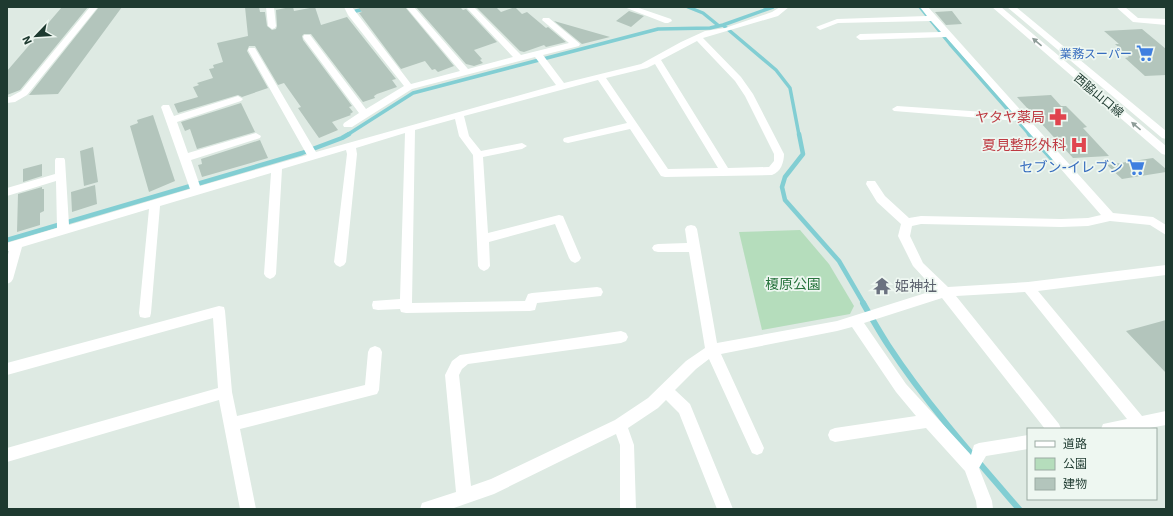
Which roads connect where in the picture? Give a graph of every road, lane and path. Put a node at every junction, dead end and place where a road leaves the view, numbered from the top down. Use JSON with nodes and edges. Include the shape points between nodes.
{"nodes":[{"id":1,"x":94,"y":7,"type":"edge"},
{"id":2,"x":270,"y":7,"type":"edge"},
{"id":3,"x":348,"y":7,"type":"edge"},
{"id":4,"x":410,"y":7,"type":"edge"},
{"id":5,"x":470,"y":7,"type":"edge"},
{"id":6,"x":628,"y":7,"type":"edge"},
{"id":7,"x":785,"y":7,"type":"edge"},
{"id":8,"x":924,"y":7,"type":"edge"},
{"id":9,"x":996,"y":7,"type":"edge"},
{"id":10,"x":1011,"y":7,"type":"edge"},
{"id":11,"x":1120,"y":7,"type":"edge"},
{"id":12,"x":929,"y":18,"type":"junction"},
{"id":13,"x":546,"y":20,"type":"dead end"},
{"id":14,"x":668,"y":21,"type":"dead end"},
{"id":15,"x":1166,"y":22,"type":"edge"},
{"id":16,"x":272,"y":26,"type":"dead end"},
{"id":17,"x":820,"y":27,"type":"dead end"},
{"id":18,"x":943,"y":34,"type":"junction"},
{"id":19,"x":307,"y":37,"type":"dead end"},
{"id":20,"x":860,"y":37,"type":"dead end"},
{"id":21,"x":698,"y":38,"type":"junction"},
{"id":22,"x":252,"y":50,"type":"dead end"},
{"id":23,"x":537,"y":54,"type":"junction"},
{"id":24,"x":518,"y":58,"type":"junction"},
{"id":25,"x":657,"y":60,"type":"junction"},
{"id":26,"x":466,"y":72,"type":"junction"},
{"id":27,"x":601,"y":77,"type":"junction"},
{"id":28,"x":562,"y":86,"type":"junction"},
{"id":29,"x":409,"y":87,"type":"junction"},
{"id":30,"x":238,"y":99,"type":"dead end"},
{"id":31,"x":7,"y":100,"type":"edge"},
{"id":32,"x":166,"y":107,"type":"dead end"},
{"id":33,"x":897,"y":109,"type":"dead end"},
{"id":34,"x":365,"y":114,"type":"junction"},
{"id":35,"x":459,"y":115,"type":"junction"},
{"id":36,"x":1016,"y":118,"type":"junction"},
{"id":37,"x":171,"y":120,"type":"junction"},
{"id":38,"x":348,"y":125,"type":"dead end"},
{"id":39,"x":633,"y":125,"type":"junction"},
{"id":40,"x":410,"y":128,"type":"junction"},
{"id":41,"x":256,"y":136,"type":"dead end"},
{"id":42,"x":1166,"y":136,"type":"edge"},
{"id":43,"x":568,"y":140,"type":"dead end"},
{"id":44,"x":350,"y":146,"type":"junction"},
{"id":45,"x":522,"y":146,"type":"dead end"},
{"id":46,"x":1166,"y":152,"type":"edge"},
{"id":47,"x":478,"y":155,"type":"junction"},
{"id":48,"x":314,"y":157,"type":"junction"},
{"id":49,"x":185,"y":158,"type":"junction"},
{"id":50,"x":60,"y":160,"type":"dead end"},
{"id":51,"x":277,"y":168,"type":"junction"},
{"id":52,"x":725,"y":172,"type":"junction"},
{"id":53,"x":61,"y":176,"type":"junction"},
{"id":54,"x":871,"y":184,"type":"dead end"},
{"id":55,"x":196,"y":191,"type":"junction"},
{"id":56,"x":7,"y":192,"type":"edge"},
{"id":57,"x":155,"y":203,"type":"junction"},
{"id":58,"x":1110,"y":217,"type":"junction"},
{"id":59,"x":907,"y":223,"type":"junction"},
{"id":60,"x":63,"y":224,"type":"junction"},
{"id":61,"x":691,"y":229,"type":"dead end"},
{"id":62,"x":1166,"y":231,"type":"edge"},
{"id":63,"x":483,"y":239,"type":"junction"},
{"id":64,"x":12,"y":245,"type":"edge"},
{"id":65,"x":694,"y":247,"type":"junction"},
{"id":66,"x":658,"y":248,"type":"dead end"},
{"id":67,"x":575,"y":258,"type":"dead end"},
{"id":68,"x":340,"y":262,"type":"dead end"},
{"id":69,"x":484,"y":266,"type":"dead end"},
{"id":70,"x":1166,"y":270,"type":"edge"},
{"id":71,"x":270,"y":274,"type":"dead end"},
{"id":72,"x":7,"y":279,"type":"edge"},
{"id":73,"x":1028,"y":287,"type":"junction"},
{"id":74,"x":597,"y":292,"type":"dead end"},
{"id":75,"x":945,"y":292,"type":"junction"},
{"id":76,"x":406,"y":304,"type":"junction"},
{"id":77,"x":378,"y":305,"type":"dead end"},
{"id":78,"x":145,"y":313,"type":"dead end"},
{"id":79,"x":866,"y":317,"type":"junction"},
{"id":80,"x":621,"y":337,"type":"dead end"},
{"id":81,"x":712,"y":350,"type":"junction"},
{"id":82,"x":375,"y":352,"type":"dead end"},
{"id":83,"x":7,"y":369,"type":"edge"},
{"id":84,"x":666,"y":391,"type":"junction"},
{"id":85,"x":226,"y":392,"type":"junction"},
{"id":86,"x":1166,"y":418,"type":"edge"},
{"id":87,"x":929,"y":421,"type":"junction"},
{"id":88,"x":1139,"y":423,"type":"junction"},
{"id":89,"x":232,"y":424,"type":"junction"},
{"id":90,"x":620,"y":425,"type":"junction"},
{"id":91,"x":1053,"y":428,"type":"edge"},
{"id":92,"x":1113,"y":428,"type":"edge"},
{"id":93,"x":835,"y":435,"type":"dead end"},
{"id":94,"x":1027,"y":442,"type":"edge"},
{"id":95,"x":757,"y":448,"type":"dead end"},
{"id":96,"x":7,"y":455,"type":"edge"},
{"id":97,"x":974,"y":462,"type":"junction"},
{"id":98,"x":464,"y":497,"type":"junction"},
{"id":99,"x":248,"y":509,"type":"edge"},
{"id":100,"x":428,"y":509,"type":"edge"},
{"id":101,"x":628,"y":509,"type":"edge"},
{"id":102,"x":725,"y":509,"type":"edge"},
{"id":103,"x":985,"y":509,"type":"edge"}],
"edges":[{"from":1,"to":31,"type":"street","via":[[24,93]]},
{"from":2,"to":16,"type":"street"},
{"from":3,"to":29,"type":"street"},
{"from":4,"to":26,"type":"street"},
{"from":5,"to":24,"type":"street"},
{"from":6,"to":14,"type":"street"},
{"from":7,"to":21,"type":"street","via":[[775,14]]},
{"from":8,"to":12,"type":"street"},
{"from":46,"to":9,"type":"street","name":"西脇山口線","one_way":true},
{"from":10,"to":42,"type":"street","name":"西脇山口線"},
{"from":11,"to":15,"type":"street","via":[[1136,20]]},
{"from":12,"to":17,"type":"street","via":[[837,21]]},
{"from":12,"to":18,"type":"street"},
{"from":13,"to":23,"type":"street","via":[[576,44]]},
{"from":18,"to":20,"type":"street"},
{"from":18,"to":36,"type":"street"},
{"from":19,"to":34,"type":"street"},
{"from":21,"to":25,"type":"street"},
{"from":21,"to":52,"type":"street","via":[[738,79],[750,96],[779,154],[779,162],[772,171]]},
{"from":22,"to":48,"type":"street"},
{"from":23,"to":24,"type":"street"},
{"from":23,"to":28,"type":"street"},
{"from":24,"to":26,"type":"street"},
{"from":25,"to":27,"type":"street"},
{"from":25,"to":52,"type":"street"},
{"from":26,"to":29,"type":"street"},
{"from":27,"to":28,"type":"street"},
{"from":27,"to":39,"type":"street"},
{"from":28,"to":35,"type":"street"},
{"from":29,"to":34,"type":"street"},
{"from":30,"to":37,"type":"street"},
{"from":32,"to":37,"type":"street"},
{"from":33,"to":36,"type":"street"},
{"from":34,"to":38,"type":"street"},
{"from":35,"to":40,"type":"street"},
{"from":35,"to":47,"type":"street","via":[[464,136]]},
{"from":36,"to":58,"type":"street"},
{"from":37,"to":49,"type":"street"},
{"from":39,"to":43,"type":"street"},
{"from":39,"to":52,"type":"street","via":[[665,173]]},
{"from":40,"to":44,"type":"street"},
{"from":40,"to":76,"type":"street"},
{"from":41,"to":49,"type":"street"},
{"from":44,"to":48,"type":"street"},
{"from":44,"to":68,"type":"street","via":[[352,154]]},
{"from":45,"to":47,"type":"street"},
{"from":47,"to":63,"type":"street"},
{"from":48,"to":51,"type":"street"},
{"from":49,"to":55,"type":"street"},
{"from":50,"to":53,"type":"street"},
{"from":51,"to":55,"type":"street"},
{"from":51,"to":71,"type":"street"},
{"from":53,"to":56,"type":"street"},
{"from":53,"to":60,"type":"street"},
{"from":54,"to":59,"type":"street","via":[[881,199]]},
{"from":55,"to":57,"type":"street"},
{"from":57,"to":60,"type":"street"},
{"from":57,"to":78,"type":"street"},
{"from":58,"to":59,"type":"street","via":[[1088,222],[1061,223],[921,220]]},
{"from":58,"to":62,"type":"street","via":[[1153,221]]},
{"from":59,"to":75,"type":"street","via":[[904,236],[919,266]]},
{"from":60,"to":64,"type":"street"},
{"from":61,"to":65,"type":"street"},
{"from":63,"to":67,"type":"street","via":[[559,219]]},
{"from":63,"to":69,"type":"street"},
{"from":64,"to":72,"type":"street"},
{"from":65,"to":66,"type":"street"},
{"from":65,"to":81,"type":"street"},
{"from":70,"to":73,"type":"street"},
{"from":73,"to":75,"type":"street"},
{"from":73,"to":88,"type":"street"},
{"from":74,"to":76,"type":"street","via":[[532,298],[530,306],[406,308]]},
{"from":75,"to":79,"type":"street"},
{"from":75,"to":91,"type":"street"},
{"from":76,"to":77,"type":"street"},
{"from":79,"to":81,"type":"street","via":[[837,326]]},
{"from":79,"to":87,"type":"street","via":[[901,388]]},
{"from":80,"to":98,"type":"street","via":[[465,359],[457,365],[452,375]]},
{"from":81,"to":84,"type":"street","via":[[691,366]]},
{"from":81,"to":95,"type":"street"},
{"from":82,"to":89,"type":"street","via":[[372,390]]},
{"from":83,"to":85,"type":"street","via":[[219,311]]},
{"from":84,"to":90,"type":"street","via":[[653,404]]},
{"from":84,"to":102,"type":"street","via":[[685,409]]},
{"from":85,"to":89,"type":"street"},
{"from":85,"to":96,"type":"street"},
{"from":86,"to":88,"type":"street"},
{"from":87,"to":93,"type":"street"},
{"from":87,"to":97,"type":"street"},
{"from":88,"to":92,"type":"street"},
{"from":89,"to":99,"type":"street"},
{"from":90,"to":98,"type":"street","via":[[494,486]]},
{"from":90,"to":101,"type":"street","via":[[627,445]]},
{"from":94,"to":97,"type":"street","via":[[979,450]]},
{"from":97,"to":103,"type":"street"},
{"from":98,"to":100,"type":"street"}]}
